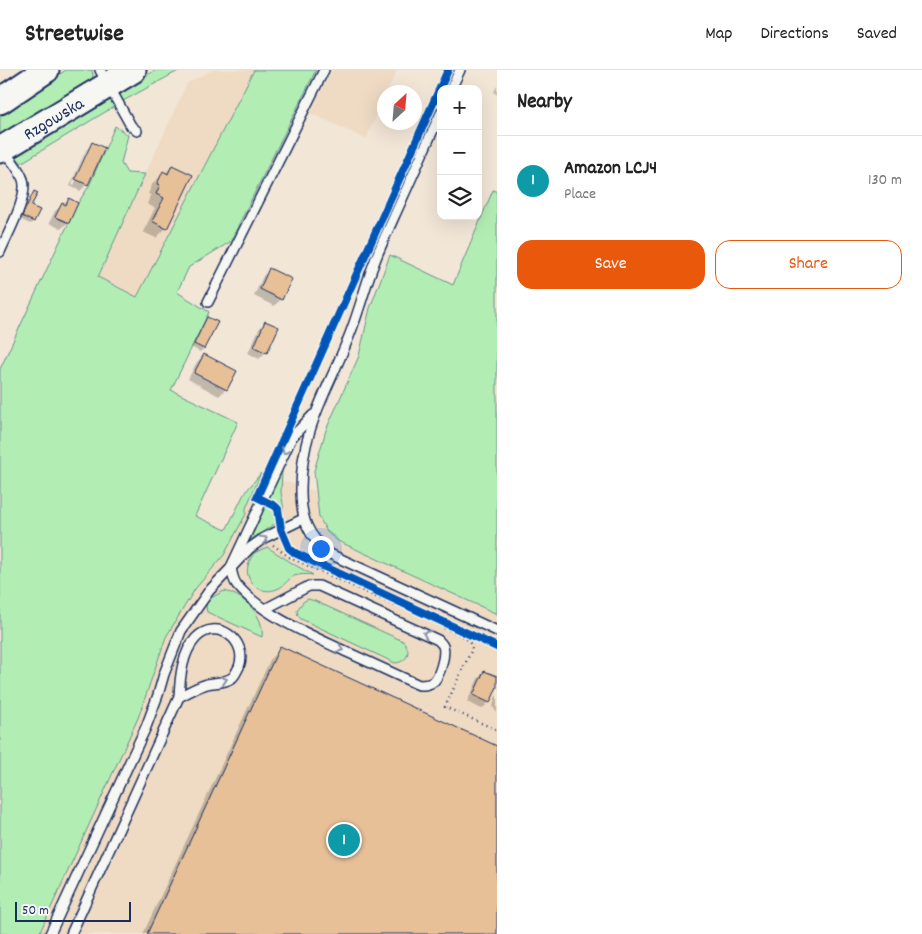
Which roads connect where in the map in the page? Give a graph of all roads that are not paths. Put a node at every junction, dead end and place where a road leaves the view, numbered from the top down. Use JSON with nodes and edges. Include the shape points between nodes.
{"nodes":[{"id":1,"x":46,"y":70,"type":"edge"},
{"id":2,"x":132,"y":70,"type":"edge"},
{"id":3,"x":324,"y":70,"type":"edge"},
{"id":4,"x":460,"y":70,"type":"edge"},
{"id":5,"x":104,"y":77,"type":"edge"},
{"id":6,"x":453,"y":85,"type":"edge"},
{"id":7,"x":0,"y":100,"type":"edge"},
{"id":8,"x":437,"y":122,"type":"edge"},
{"id":9,"x":136,"y":131,"type":"dead end"},
{"id":10,"x":1,"y":149,"type":"edge"},
{"id":11,"x":0,"y":252,"type":"edge"},
{"id":12,"x":208,"y":302,"type":"dead end"},
{"id":13,"x":314,"y":413,"type":"junction"},
{"id":14,"x":303,"y":519,"type":"junction"},
{"id":15,"x":231,"y":567,"type":"junction"},
{"id":16,"x":265,"y":609,"type":"junction"},
{"id":17,"x":497,"y":631,"type":"edge"},
{"id":18,"x":179,"y":696,"type":"junction"},
{"id":19,"x":50,"y":934,"type":"edge"},
{"id":20,"x":71,"y":934,"type":"edge"}],
"edges":[{"from":1,"to":7,"type":"main road"},
{"from":2,"to":5,"type":"main road","name":"Rzgowska"},
{"from":3,"to":12,"type":"lane"},
{"from":4,"to":6,"type":"lane"},
{"from":5,"to":9,"type":"lane"},
{"from":5,"to":10,"type":"main road","name":"Rzgowska"},
{"from":8,"to":13,"type":"lane","via":[[373,266],[354,325]]},
{"from":10,"to":11,"type":"lane","via":[[23,178],[24,187],[15,219]]},
{"from":13,"to":14,"type":"lane","via":[[300,472]]},
{"from":13,"to":15,"type":"lane","one_way":true,"via":[[292,437]]},
{"from":15,"to":14,"type":"lane","one_way":true,"via":[[264,538]]},
{"from":14,"to":17,"type":"lane","via":[[313,538],[330,554]]},
{"from":15,"to":16,"type":"lane","via":[[237,585]]},
{"from":15,"to":19,"type":"lane","via":[[209,591],[181,631],[146,727]]},
{"from":16,"to":16,"type":"lane","one_way":true,"via":[[295,628],[419,685],[426,686],[435,680],[444,654],[438,640],[319,586],[309,586]]},
{"from":18,"to":18,"type":"lane","one_way":true,"via":[[232,678],[241,652],[232,636],[216,629],[204,631],[195,639],[186,655]]},
{"from":18,"to":20,"type":"lane"}]}
